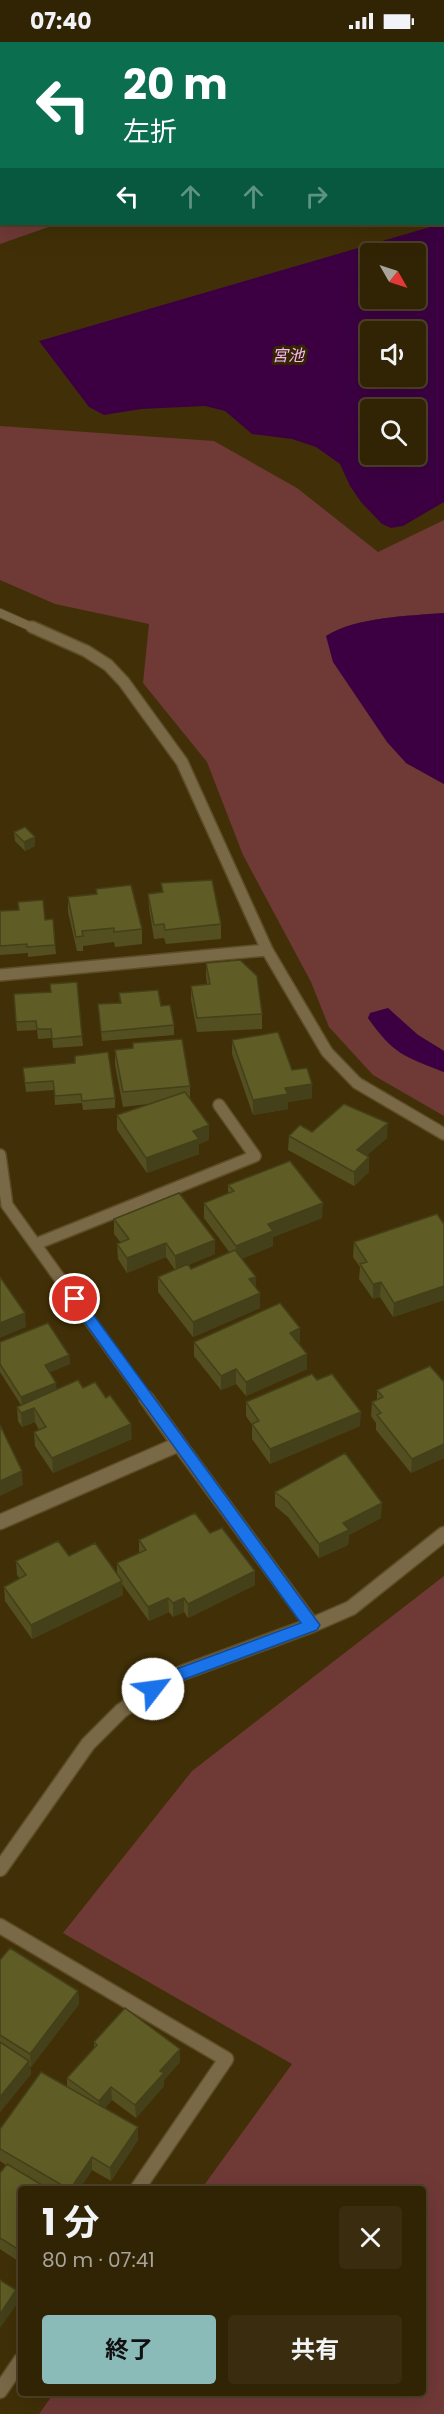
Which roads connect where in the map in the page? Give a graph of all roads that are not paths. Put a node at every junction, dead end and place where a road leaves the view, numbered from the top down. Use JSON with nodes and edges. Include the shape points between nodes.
{"nodes":[{"id":1,"x":0,"y":613,"type":"edge"},
{"id":2,"x":267,"y":951,"type":"junction"},
{"id":3,"x":0,"y":975,"type":"edge"},
{"id":4,"x":219,"y":1105,"type":"dead end"},
{"id":5,"x":444,"y":1134,"type":"edge"},
{"id":6,"x":0,"y":1155,"type":"edge"},
{"id":7,"x":36,"y":1244,"type":"junction"},
{"id":8,"x":179,"y":1444,"type":"junction"},
{"id":9,"x":0,"y":1522,"type":"edge"},
{"id":10,"x":444,"y":1534,"type":"edge"},
{"id":11,"x":312,"y":1625,"type":"junction"},
{"id":12,"x":0,"y":1869,"type":"edge"},
{"id":13,"x":0,"y":1926,"type":"edge"},
{"id":14,"x":139,"y":2186,"type":"edge"},
{"id":15,"x":18,"y":2364,"type":"edge"},
{"id":16,"x":0,"y":2391,"type":"edge"}],
"edges":[{"from":1,"to":2,"type":"street","via":[[86,651],[108,665],[124,682],[187,771]]},
{"from":2,"to":3,"type":"street"},
{"from":2,"to":5,"type":"street","via":[[327,1053],[357,1083]]},
{"from":4,"to":7,"type":"street","via":[[255,1156]]},
{"from":6,"to":7,"type":"street","via":[[8,1204]]},
{"from":7,"to":8,"type":"street"},
{"from":8,"to":9,"type":"street"},
{"from":8,"to":11,"type":"street"},
{"from":10,"to":11,"type":"street","via":[[351,1608]]},
{"from":11,"to":12,"type":"street","via":[[168,1678],[121,1711],[88,1744]]},
{"from":13,"to":14,"type":"street","via":[[226,2059]]},
{"from":15,"to":16,"type":"street"}]}
